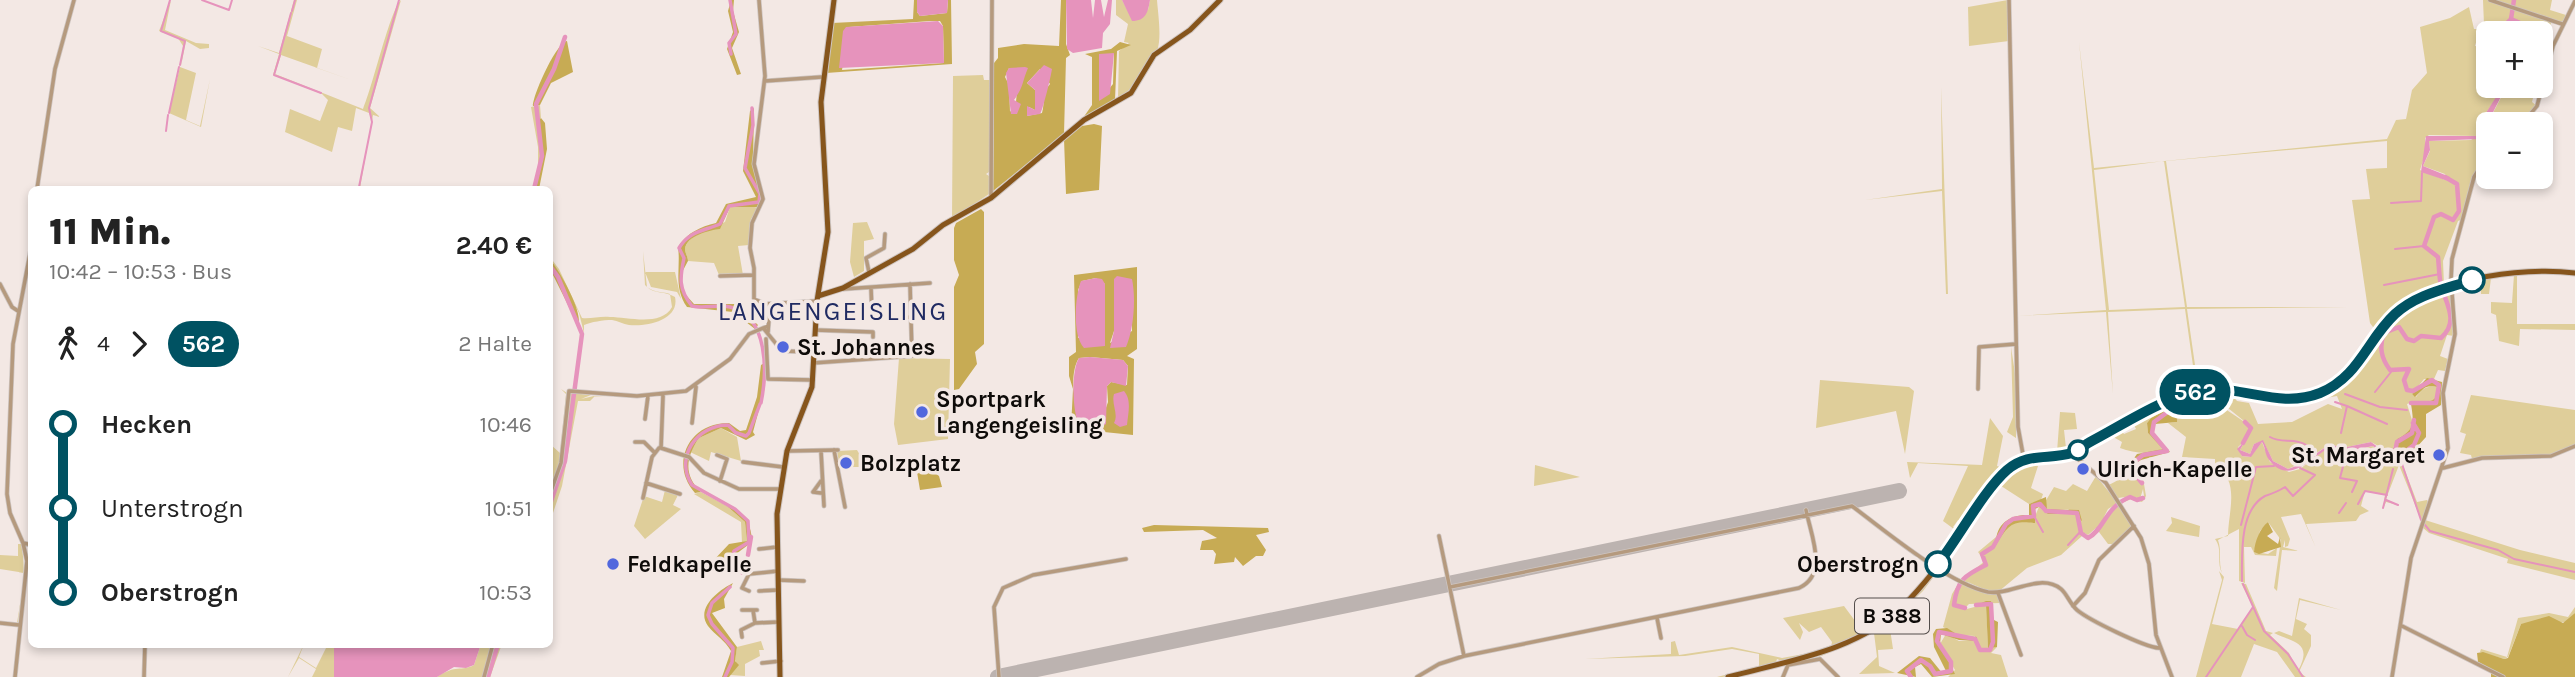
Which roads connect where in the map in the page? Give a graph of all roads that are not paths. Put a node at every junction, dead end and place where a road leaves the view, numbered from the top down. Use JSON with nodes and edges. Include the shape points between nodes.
{"nodes":[{"id":1,"x":74,"y":0,"type":"edge"},
{"id":2,"x":760,"y":0,"type":"edge"},
{"id":3,"x":834,"y":0,"type":"edge"},
{"id":4,"x":992,"y":0,"type":"edge"},
{"id":5,"x":1220,"y":0,"type":"edge"},
{"id":6,"x":2009,"y":0,"type":"edge"},
{"id":7,"x":2490,"y":0,"type":"edge"},
{"id":8,"x":2575,"y":1,"type":"edge"},
{"id":9,"x":2562,"y":24,"type":"junction"},
{"id":10,"x":822,"y":77,"type":"junction"},
{"id":11,"x":765,"y":81,"type":"junction"},
{"id":12,"x":2531,"y":112,"type":"edge"},
{"id":13,"x":2476,"y":173,"type":"edge"},
{"id":14,"x":37,"y":186,"type":"edge"},
{"id":15,"x":991,"y":198,"type":"junction"},
{"id":16,"x":885,"y":234,"type":"dead end"},
{"id":17,"x":28,"y":262,"type":"edge"},
{"id":18,"x":869,"y":272,"type":"junction"},
{"id":19,"x":2575,"y":273,"type":"edge"},
{"id":20,"x":754,"y":275,"type":"junction"},
{"id":21,"x":720,"y":276,"type":"dead end"},
{"id":22,"x":930,"y":283,"type":"dead end"},
{"id":23,"x":0,"y":284,"type":"edge"},
{"id":24,"x":910,"y":284,"type":"junction"},
{"id":25,"x":871,"y":287,"type":"junction"},
{"id":26,"x":843,"y":288,"type":"junction"},
{"id":27,"x":2449,"y":288,"type":"junction"},
{"id":28,"x":818,"y":298,"type":"junction"},
{"id":29,"x":770,"y":304,"type":"junction"},
{"id":30,"x":18,"y":311,"type":"junction"},
{"id":31,"x":872,"y":313,"type":"dead end"},
{"id":32,"x":896,"y":317,"type":"dead end"},
{"id":33,"x":911,"y":317,"type":"junction"},
{"id":34,"x":763,"y":329,"type":"junction"},
{"id":35,"x":815,"y":330,"type":"junction"},
{"id":36,"x":873,"y":337,"type":"dead end"},
{"id":37,"x":769,"y":338,"type":"junction"},
{"id":38,"x":912,"y":344,"type":"junction"},
{"id":39,"x":2016,"y":344,"type":"junction"},
{"id":40,"x":897,"y":345,"type":"dead end"},
{"id":41,"x":813,"y":352,"type":"junction"},
{"id":42,"x":813,"y":363,"type":"junction"},
{"id":43,"x":813,"y":380,"type":"junction"},
{"id":44,"x":695,"y":387,"type":"junction"},
{"id":45,"x":1978,"y":389,"type":"dead end"},
{"id":46,"x":648,"y":396,"type":"junction"},
{"id":47,"x":663,"y":396,"type":"junction"},
{"id":48,"x":645,"y":419,"type":"dead end"},
{"id":49,"x":692,"y":423,"type":"dead end"},
{"id":50,"x":635,"y":442,"type":"dead end"},
{"id":51,"x":2575,"y":446,"type":"edge"},
{"id":52,"x":660,"y":447,"type":"junction"},
{"id":53,"x":787,"y":449,"type":"junction"},
{"id":54,"x":821,"y":451,"type":"junction"},
{"id":55,"x":654,"y":452,"type":"junction"},
{"id":56,"x":2071,"y":453,"type":"junction"},
{"id":57,"x":718,"y":455,"type":"dead end"},
{"id":58,"x":2024,"y":460,"type":"junction"},
{"id":59,"x":743,"y":462,"type":"dead end"},
{"id":60,"x":783,"y":467,"type":"junction"},
{"id":61,"x":2443,"y":468,"type":"junction"},
{"id":62,"x":821,"y":480,"type":"junction"},
{"id":63,"x":720,"y":481,"type":"junction"},
{"id":64,"x":646,"y":483,"type":"junction"},
{"id":65,"x":553,"y":486,"type":"edge"},
{"id":66,"x":780,"y":489,"type":"junction"},
{"id":67,"x":821,"y":493,"type":"junction"},
{"id":68,"x":680,"y":494,"type":"dead end"},
{"id":69,"x":643,"y":498,"type":"dead end"},
{"id":70,"x":824,"y":506,"type":"dead end"},
{"id":71,"x":845,"y":507,"type":"dead end"},
{"id":72,"x":1807,"y":513,"type":"junction"},
{"id":73,"x":2135,"y":526,"type":"junction"},
{"id":74,"x":1439,"y":536,"type":"dead end"},
{"id":75,"x":23,"y":542,"type":"junction"},
{"id":76,"x":28,"y":544,"type":"edge"},
{"id":77,"x":777,"y":547,"type":"junction"},
{"id":78,"x":759,"y":549,"type":"dead end"},
{"id":79,"x":1126,"y":559,"type":"dead end"},
{"id":80,"x":1936,"y":567,"type":"junction"},
{"id":81,"x":778,"y":571,"type":"junction"},
{"id":82,"x":778,"y":580,"type":"junction"},
{"id":83,"x":804,"y":581,"type":"dead end"},
{"id":84,"x":1450,"y":587,"type":"junction"},
{"id":85,"x":779,"y":590,"type":"junction"},
{"id":86,"x":759,"y":591,"type":"dead end"},
{"id":87,"x":748,"y":592,"type":"dead end"},
{"id":88,"x":1998,"y":593,"type":"junction"},
{"id":89,"x":2073,"y":606,"type":"junction"},
{"id":90,"x":742,"y":610,"type":"dead end"},
{"id":91,"x":1657,"y":618,"type":"junction"},
{"id":92,"x":780,"y":622,"type":"junction"},
{"id":93,"x":0,"y":623,"type":"edge"},
{"id":94,"x":755,"y":624,"type":"junction"},
{"id":95,"x":19,"y":625,"type":"junction"},
{"id":96,"x":2401,"y":626,"type":"junction"},
{"id":97,"x":741,"y":637,"type":"dead end"},
{"id":98,"x":1661,"y":638,"type":"dead end"},
{"id":99,"x":145,"y":648,"type":"edge"},
{"id":100,"x":493,"y":648,"type":"edge"},
{"id":101,"x":2159,"y":648,"type":"junction"},
{"id":102,"x":1815,"y":653,"type":"junction"},
{"id":103,"x":2021,"y":655,"type":"dead end"},
{"id":104,"x":1464,"y":656,"type":"junction"},
{"id":105,"x":1820,"y":659,"type":"junction"},
{"id":106,"x":781,"y":661,"type":"junction"},
{"id":107,"x":762,"y":663,"type":"dead end"},
{"id":108,"x":1785,"y":664,"type":"junction"},
{"id":109,"x":15,"y":677,"type":"edge"},
{"id":110,"x":144,"y":677,"type":"edge"},
{"id":111,"x":484,"y":677,"type":"edge"},
{"id":112,"x":780,"y":677,"type":"edge"},
{"id":113,"x":999,"y":677,"type":"edge"},
{"id":114,"x":1417,"y":677,"type":"edge"},
{"id":115,"x":1728,"y":677,"type":"edge"},
{"id":116,"x":1783,"y":677,"type":"edge"},
{"id":117,"x":1838,"y":677,"type":"edge"},
{"id":118,"x":2172,"y":677,"type":"edge"},
{"id":119,"x":2392,"y":677,"type":"edge"},
{"id":120,"x":2503,"y":677,"type":"edge"}],
"edges":[{"from":1,"to":14,"type":"street","via":[[54,73]]},
{"from":2,"to":11,"type":"street"},
{"from":3,"to":10,"type":"main road"},
{"from":4,"to":15,"type":"street"},
{"from":5,"to":15,"type":"main road","via":[[1187,33],[1154,55],[1131,93],[1084,120]]},
{"from":6,"to":39,"type":"street"},
{"from":7,"to":9,"type":"street"},
{"from":8,"to":9,"type":"street"},
{"from":9,"to":12,"type":"street","via":[[2540,99]]},
{"from":10,"to":11,"type":"street"},
{"from":10,"to":28,"type":"main road","via":[[828,238]]},
{"from":11,"to":20,"type":"street","via":[[754,164],[763,195],[752,223]]},
{"from":13,"to":27,"type":"street","via":[[2452,259]]},
{"from":15,"to":18,"type":"main road"},
{"from":16,"to":18,"type":"street","via":[[884,248],[866,258]]},
{"from":17,"to":30,"type":"street"},
{"from":18,"to":26,"type":"main road"},
{"from":19,"to":27,"type":"main road","via":[[2509,271]]},
{"from":20,"to":21,"type":"street"},
{"from":20,"to":29,"type":"street","via":[[755,300]]},
{"from":22,"to":24,"type":"street"},
{"from":23,"to":30,"type":"street"},
{"from":24,"to":25,"type":"street"},
{"from":24,"to":33,"type":"street"},
{"from":25,"to":26,"type":"street"},
{"from":25,"to":31,"type":"street"},
{"from":26,"to":28,"type":"main road"},
{"from":27,"to":56,"type":"main road","via":[[2396,313],[2353,370],[2319,394],[2283,400],[2223,390],[2193,392]]},
{"from":27,"to":61,"type":"street","via":[[2456,323],[2443,387],[2449,437]]},
{"from":28,"to":29,"type":"street"},
{"from":28,"to":35,"type":"main road"},
{"from":29,"to":34,"type":"street"},
{"from":30,"to":75,"type":"street","via":[[7,488],[10,513]]},
{"from":32,"to":33,"type":"street"},
{"from":33,"to":38,"type":"street"},
{"from":34,"to":37,"type":"street"},
{"from":34,"to":44,"type":"street","via":[[746,336],[730,359]]},
{"from":35,"to":36,"type":"street","via":[[873,332]]},
{"from":35,"to":41,"type":"main road"},
{"from":37,"to":41,"type":"street","via":[[782,351]]},
{"from":37,"to":43,"type":"street","via":[[768,379]]},
{"from":38,"to":40,"type":"street"},
{"from":38,"to":42,"type":"street","via":[[912,356]]},
{"from":39,"to":45,"type":"street","via":[[1979,347]]},
{"from":39,"to":58,"type":"street","via":[[2018,433]]},
{"from":41,"to":42,"type":"main road"},
{"from":42,"to":43,"type":"main road"},
{"from":43,"to":53,"type":"main road"},
{"from":44,"to":47,"type":"street"},
{"from":44,"to":49,"type":"street"},
{"from":46,"to":47,"type":"street"},
{"from":46,"to":48,"type":"street"},
{"from":46,"to":65,"type":"street","via":[[570,391],[561,463]]},
{"from":47,"to":52,"type":"street"},
{"from":50,"to":55,"type":"street","via":[[644,442]]},
{"from":51,"to":61,"type":"street","via":[[2551,456],[2489,457]]},
{"from":52,"to":55,"type":"street"},
{"from":52,"to":63,"type":"street","via":[[687,457]]},
{"from":53,"to":54,"type":"street"},
{"from":53,"to":60,"type":"main road"},
{"from":54,"to":62,"type":"street"},
{"from":54,"to":71,"type":"street","via":[[836,450]]},
{"from":55,"to":64,"type":"street"},
{"from":56,"to":58,"type":"main road"},
{"from":56,"to":73,"type":"street","via":[[2100,477]]},
{"from":57,"to":63,"type":"street","via":[[727,459]]},
{"from":58,"to":80,"type":"main road","number":"B 388","via":[[2000,478]]},
{"from":59,"to":60,"type":"street"},
{"from":60,"to":66,"type":"main road"},
{"from":61,"to":96,"type":"street","via":[[2411,558]]},
{"from":62,"to":67,"type":"street"},
{"from":62,"to":67,"type":"street","via":[[813,492]]},
{"from":63,"to":66,"type":"street","via":[[746,490]]},
{"from":64,"to":68,"type":"street"},
{"from":64,"to":69,"type":"street"},
{"from":66,"to":77,"type":"main road"},
{"from":67,"to":70,"type":"street"},
{"from":72,"to":80,"type":"street","via":[[1852,506]]},
{"from":72,"to":84,"type":"street"},
{"from":72,"to":91,"type":"street","via":[[1817,563],[1808,584]]},
{"from":73,"to":89,"type":"street","via":[[2099,561],[2085,593]]},
{"from":73,"to":101,"type":"street","via":[[2149,564]]},
{"from":74,"to":84,"type":"street"},
{"from":75,"to":76,"type":"street"},
{"from":75,"to":95,"type":"street","via":[[27,569]]},
{"from":77,"to":78,"type":"street"},
{"from":77,"to":81,"type":"main road"},
{"from":79,"to":113,"type":"street","via":[[1033,575],[1003,588],[994,607]]},
{"from":80,"to":88,"type":"street","via":[[1980,590]]},
{"from":80,"to":102,"type":"main road","number":"B 388","via":[[1884,622],[1858,638]]},
{"from":81,"to":82,"type":"main road"},
{"from":81,"to":87,"type":"street","via":[[749,574],[742,588]]},
{"from":82,"to":83,"type":"street"},
{"from":82,"to":85,"type":"main road"},
{"from":84,"to":104,"type":"street"},
{"from":85,"to":86,"type":"street"},
{"from":85,"to":92,"type":"main road"},
{"from":88,"to":89,"type":"street","via":[[2029,584],[2057,587]]},
{"from":88,"to":103,"type":"street"},
{"from":89,"to":101,"type":"street"},
{"from":90,"to":94,"type":"street","via":[[755,610]]},
{"from":91,"to":98,"type":"street"},
{"from":91,"to":104,"type":"street"},
{"from":92,"to":94,"type":"street"},
{"from":92,"to":106,"type":"main road"},
{"from":93,"to":95,"type":"street"},
{"from":94,"to":97,"type":"street","via":[[741,629]]},
{"from":95,"to":109,"type":"street"},
{"from":96,"to":119,"type":"street"},
{"from":96,"to":120,"type":"street"},
{"from":99,"to":110,"type":"street"},
{"from":100,"to":111,"type":"street"},
{"from":101,"to":118,"type":"street"},
{"from":102,"to":105,"type":"street"},
{"from":102,"to":108,"type":"main road","number":"B 388"},
{"from":104,"to":114,"type":"street"},
{"from":105,"to":108,"type":"street"},
{"from":105,"to":117,"type":"street"},
{"from":106,"to":107,"type":"street"},
{"from":106,"to":112,"type":"main road"},
{"from":108,"to":115,"type":"main road","number":"B 388"},
{"from":108,"to":116,"type":"street"}]}
